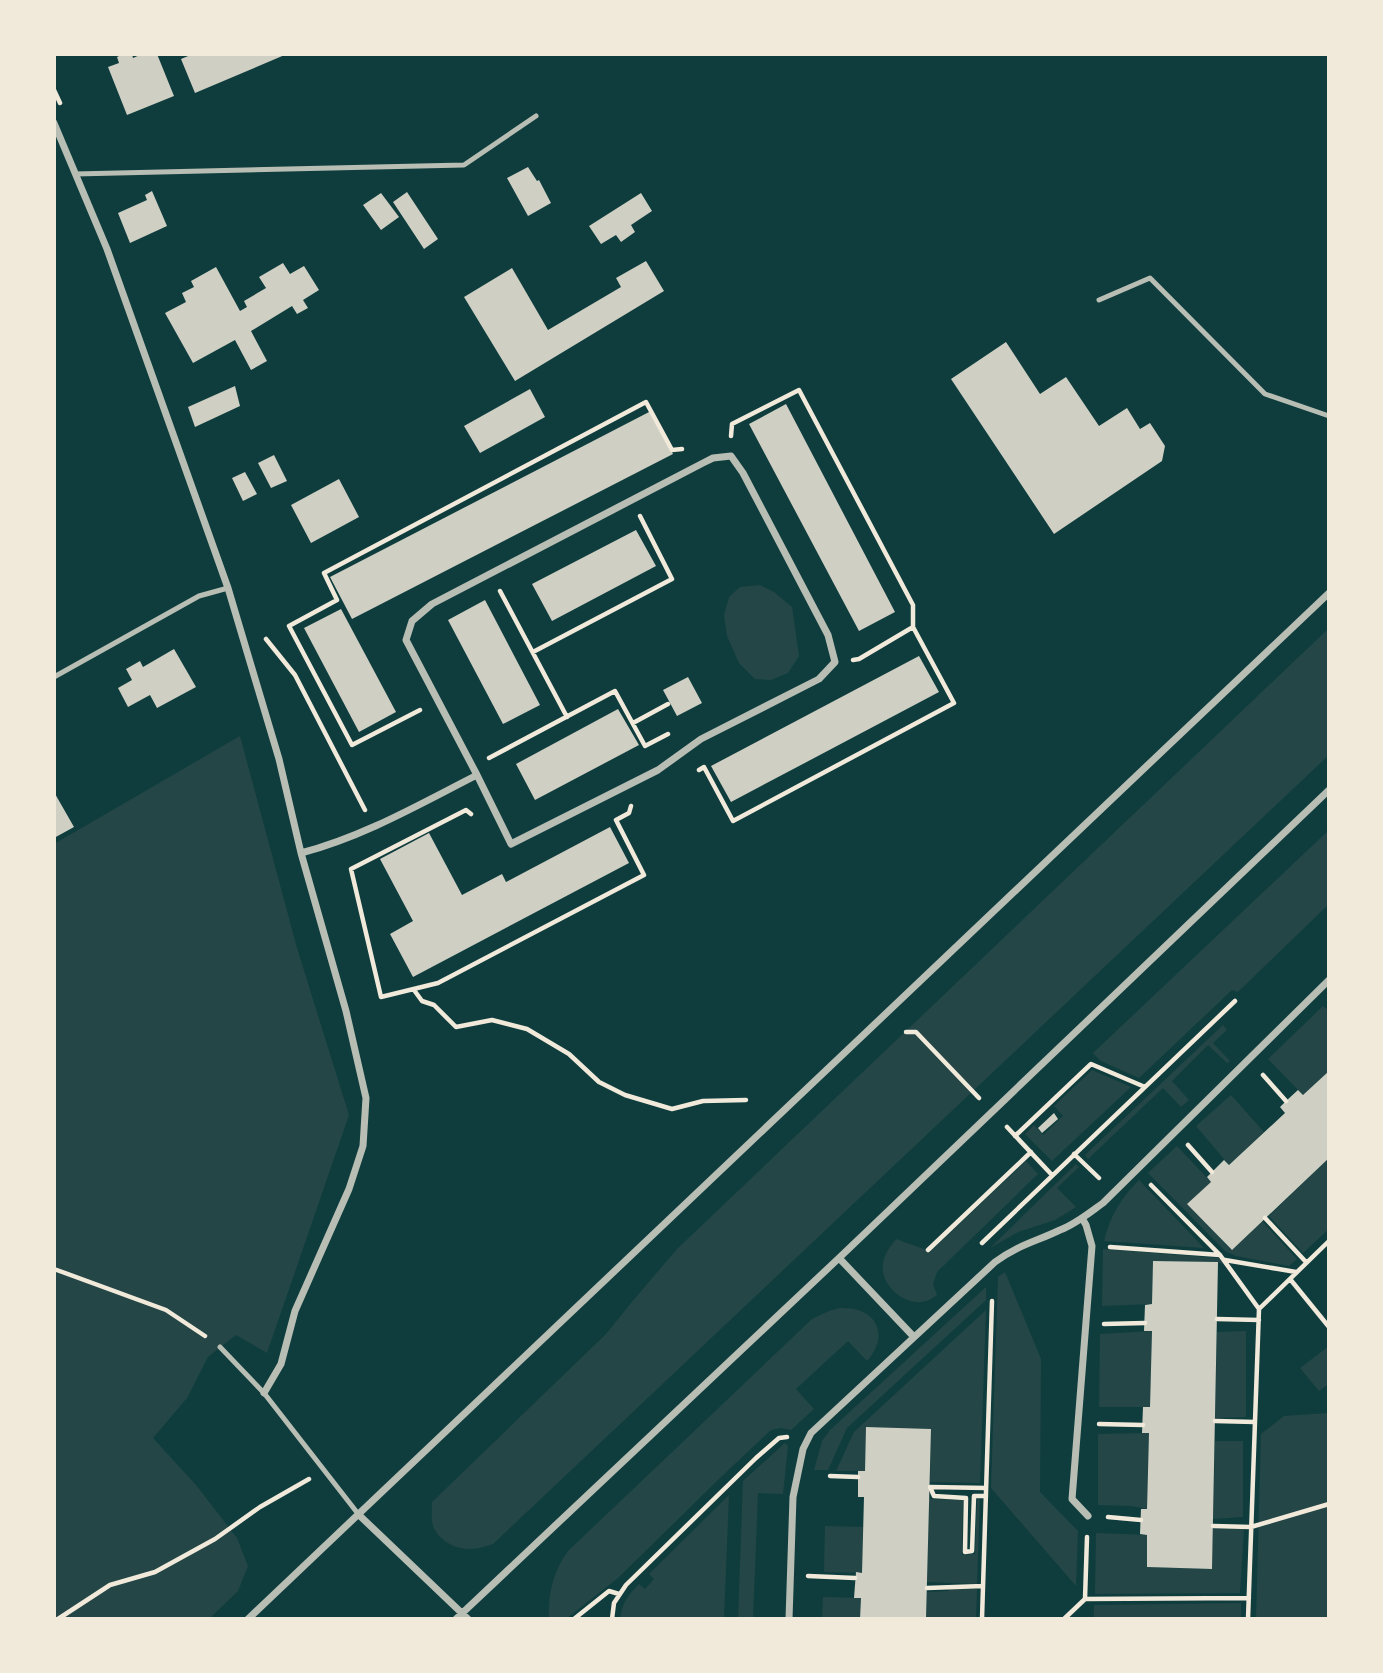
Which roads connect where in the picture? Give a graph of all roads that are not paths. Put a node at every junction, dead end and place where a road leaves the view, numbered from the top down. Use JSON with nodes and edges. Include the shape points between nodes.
{"nodes":[{"id":1,"x":536,"y":116,"type":"dead end"},
{"id":2,"x":54,"y":123,"type":"edge"},
{"id":3,"x":75,"y":174,"type":"junction"},
{"id":4,"x":1098,"y":300,"type":"dead end"},
{"id":5,"x":1329,"y":416,"type":"edge"},
{"id":6,"x":228,"y":588,"type":"junction"},
{"id":7,"x":1329,"y":593,"type":"edge"},
{"id":8,"x":54,"y":677,"type":"edge"},
{"id":9,"x":477,"y":775,"type":"junction"},
{"id":10,"x":1329,"y":790,"type":"edge"},
{"id":11,"x":301,"y":853,"type":"junction"},
{"id":12,"x":1329,"y":980,"type":"edge"},
{"id":13,"x":1082,"y":1218,"type":"junction"},
{"id":14,"x":839,"y":1258,"type":"junction"},
{"id":15,"x":914,"y":1337,"type":"junction"},
{"id":16,"x":220,"y":1347,"type":"road end"},
{"id":17,"x":264,"y":1393,"type":"junction"},
{"id":18,"x":359,"y":1515,"type":"junction"},
{"id":19,"x":1088,"y":1516,"type":"road end"},
{"id":20,"x":462,"y":1617,"type":"edge"},
{"id":21,"x":248,"y":1619,"type":"edge"},
{"id":22,"x":789,"y":1619,"type":"edge"}],
"edges":[{"from":1,"to":3,"type":"lane","via":[[464,165]]},
{"from":2,"to":3,"type":"street"},
{"from":3,"to":6,"type":"street","via":[[107,249]]},
{"from":4,"to":5,"type":"lane","via":[[1150,278],[1265,394]]},
{"from":6,"to":8,"type":"lane","via":[[199,596]]},
{"from":6,"to":11,"type":"street","via":[[279,759]]},
{"from":7,"to":18,"type":"street"},
{"from":9,"to":9,"type":"street","via":[[406,639],[412,621],[432,604],[703,463],[731,456],[828,635],[835,662],[819,679],[695,743],[658,771],[511,844]]},
{"from":9,"to":11,"type":"street","via":[[383,822]]},
{"from":10,"to":14,"type":"street"},
{"from":11,"to":17,"type":"street","via":[[366,1098],[363,1146],[295,1311],[281,1364]]},
{"from":12,"to":13,"type":"street","via":[[1103,1203]]},
{"from":13,"to":15,"type":"street","via":[[1006,1254]]},
{"from":13,"to":19,"type":"street","via":[[1092,1246],[1072,1499]]},
{"from":14,"to":15,"type":"street"},
{"from":14,"to":20,"type":"street"},
{"from":15,"to":22,"type":"street","via":[[808,1437],[793,1497]]},
{"from":16,"to":17,"type":"lane"},
{"from":17,"to":18,"type":"lane"},
{"from":18,"to":20,"type":"street"},
{"from":18,"to":21,"type":"street"}]}
